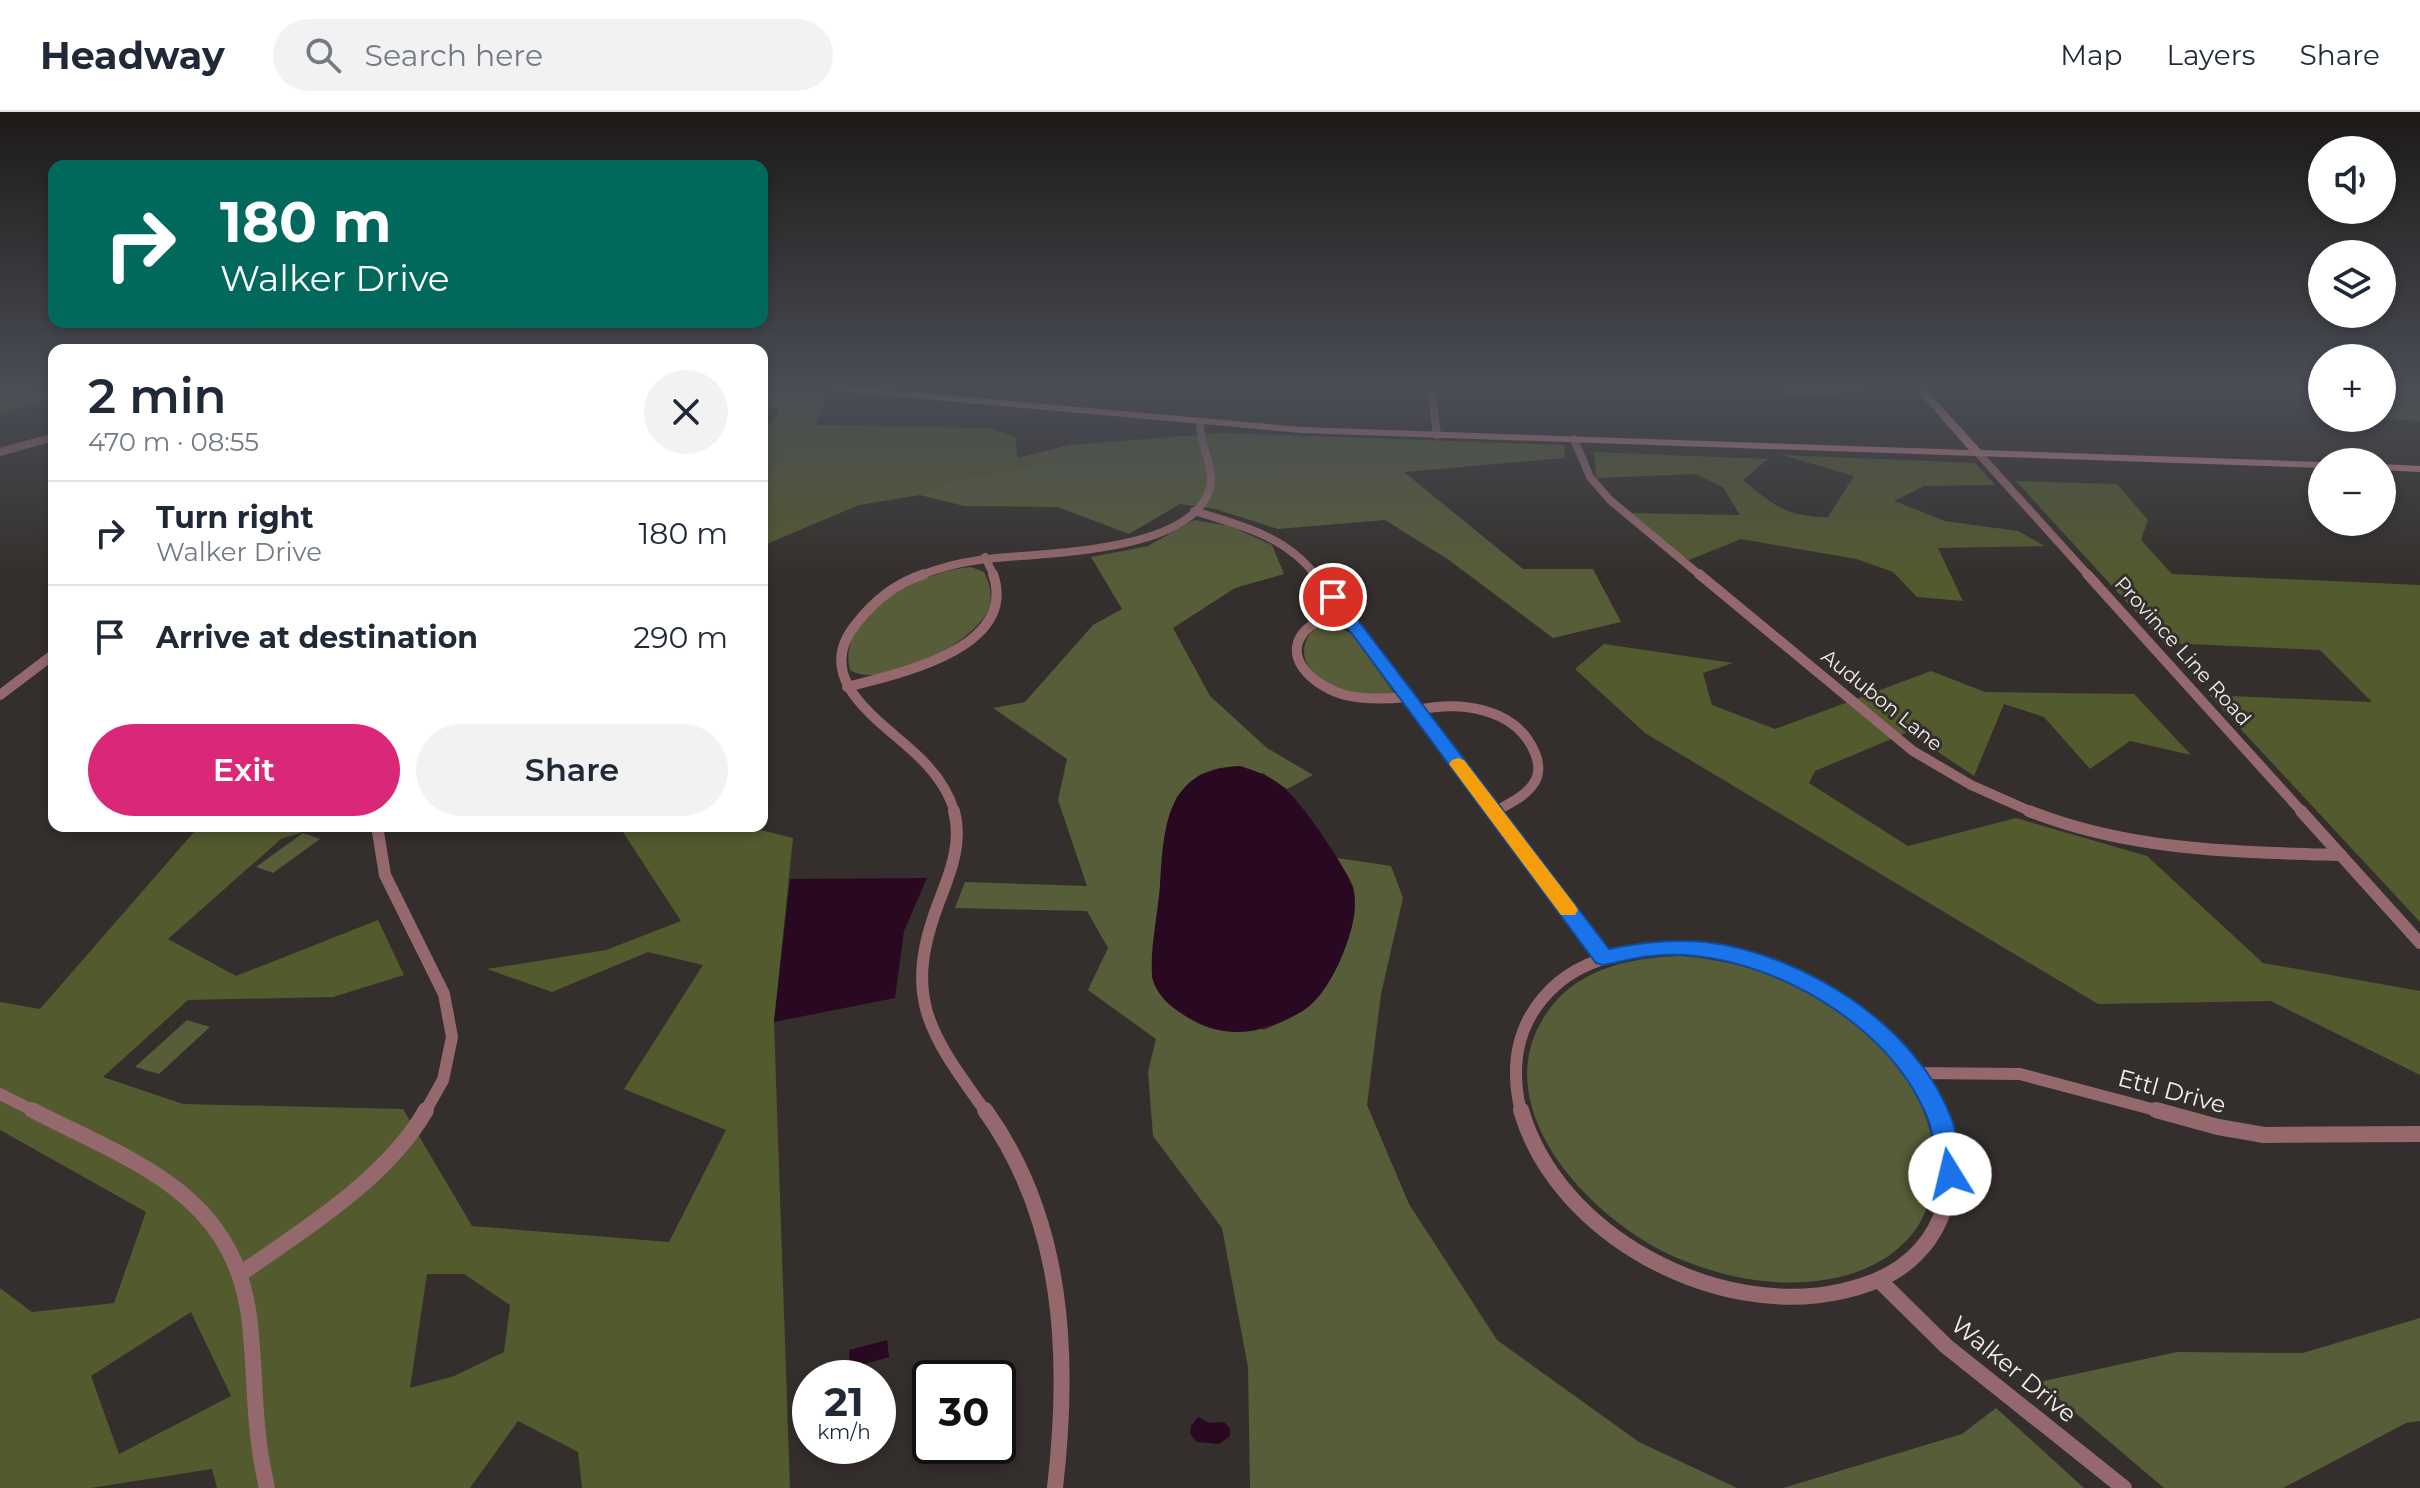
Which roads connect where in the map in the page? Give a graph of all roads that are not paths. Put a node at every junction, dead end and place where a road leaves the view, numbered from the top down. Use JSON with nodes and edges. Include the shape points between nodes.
{"nodes":[{"id":1,"x":1202,"y":450,"type":"edge"},
{"id":2,"x":1579,"y":450,"type":"edge"},
{"id":3,"x":1898,"y":450,"type":"edge"},
{"id":4,"x":1976,"y":450,"type":"edge"},
{"id":5,"x":1978,"y":453,"type":"junction"},
{"id":6,"x":2308,"y":465,"type":"edge"},
{"id":7,"x":2396,"y":468,"type":"edge"},
{"id":8,"x":2420,"y":469,"type":"edge"},
{"id":9,"x":1194,"y":511,"type":"junction"},
{"id":10,"x":985,"y":557,"type":"junction"},
{"id":11,"x":1343,"y":611,"type":"junction"},
{"id":12,"x":48,"y":659,"type":"edge"},
{"id":13,"x":847,"y":687,"type":"junction"},
{"id":14,"x":0,"y":695,"type":"edge"},
{"id":15,"x":1408,"y":697,"type":"junction"},
{"id":16,"x":1417,"y":710,"type":"junction"},
{"id":17,"x":1494,"y":812,"type":"junction"},
{"id":18,"x":378,"y":832,"type":"edge"},
{"id":19,"x":2341,"y":855,"type":"junction"},
{"id":20,"x":2420,"y":943,"type":"edge"},
{"id":21,"x":1604,"y":957,"type":"junction"},
{"id":22,"x":1915,"y":1073,"type":"junction"},
{"id":23,"x":0,"y":1094,"type":"edge"},
{"id":24,"x":2420,"y":1134,"type":"edge"},
{"id":25,"x":240,"y":1274,"type":"junction"},
{"id":26,"x":1880,"y":1281,"type":"junction"},
{"id":27,"x":267,"y":1488,"type":"edge"},
{"id":28,"x":1055,"y":1488,"type":"edge"},
{"id":29,"x":2124,"y":1488,"type":"edge"}],
"edges":[{"from":1,"to":9,"type":"street","via":[[1212,480]]},
{"from":2,"to":19,"type":"street","name":"Audubon Lane","via":[[1590,477],[1610,500],[1913,751],[1968,784],[2051,819],[2128,840],[2195,850]]},
{"from":3,"to":5,"type":"street"},
{"from":4,"to":5,"type":"street","name":"Province Line Road"},
{"from":5,"to":6,"type":"street"},
{"from":5,"to":19,"type":"street","name":"Province Line Road"},
{"from":7,"to":8,"type":"street"},
{"from":9,"to":10,"type":"street","via":[[1166,529],[1120,545]]},
{"from":9,"to":11,"type":"street","via":[[1282,542],[1305,561]]},
{"from":10,"to":13,"type":"street","via":[[912,579],[864,613],[843,647]]},
{"from":10,"to":13,"type":"street","via":[[997,600],[978,632],[931,662]]},
{"from":11,"to":15,"type":"street"},
{"from":11,"to":15,"type":"street","via":[[1302,635],[1297,652],[1306,671],[1328,688],[1357,698]]},
{"from":12,"to":14,"type":"street"},
{"from":13,"to":28,"type":"street","via":[[929,767],[955,813],[957,851],[924,942],[921,988],[935,1037],[1021,1170],[1050,1251],[1064,1358]]},
{"from":15,"to":16,"type":"street"},
{"from":16,"to":17,"type":"street"},
{"from":16,"to":17,"type":"street","via":[[1477,708],[1507,721],[1529,741],[1537,777],[1523,796]]},
{"from":17,"to":21,"type":"street"},
{"from":18,"to":25,"type":"street","via":[[393,901],[450,1012],[448,1056],[428,1106],[385,1163],[326,1215]]},
{"from":19,"to":20,"type":"street","name":"Province Line Road"},
{"from":21,"to":22,"type":"street","via":[[1679,948],[1764,964],[1842,1003],[1890,1043]]},
{"from":21,"to":26,"type":"street","via":[[1546,993],[1526,1022],[1516,1056],[1520,1109],[1536,1149],[1561,1186],[1615,1236],[1709,1284],[1781,1297],[1819,1297]]},
{"from":22,"to":24,"type":"street","name":"Ettl Drive","via":[[2020,1074],[2264,1135]]},
{"from":22,"to":26,"type":"street","via":[[1941,1121],[1949,1161],[1948,1198],[1929,1242]]},
{"from":23,"to":25,"type":"street","via":[[157,1173],[184,1192],[226,1241]]},
{"from":25,"to":27,"type":"street"},
{"from":26,"to":29,"type":"street","name":"Walker Drive","via":[[1946,1346]]}]}
